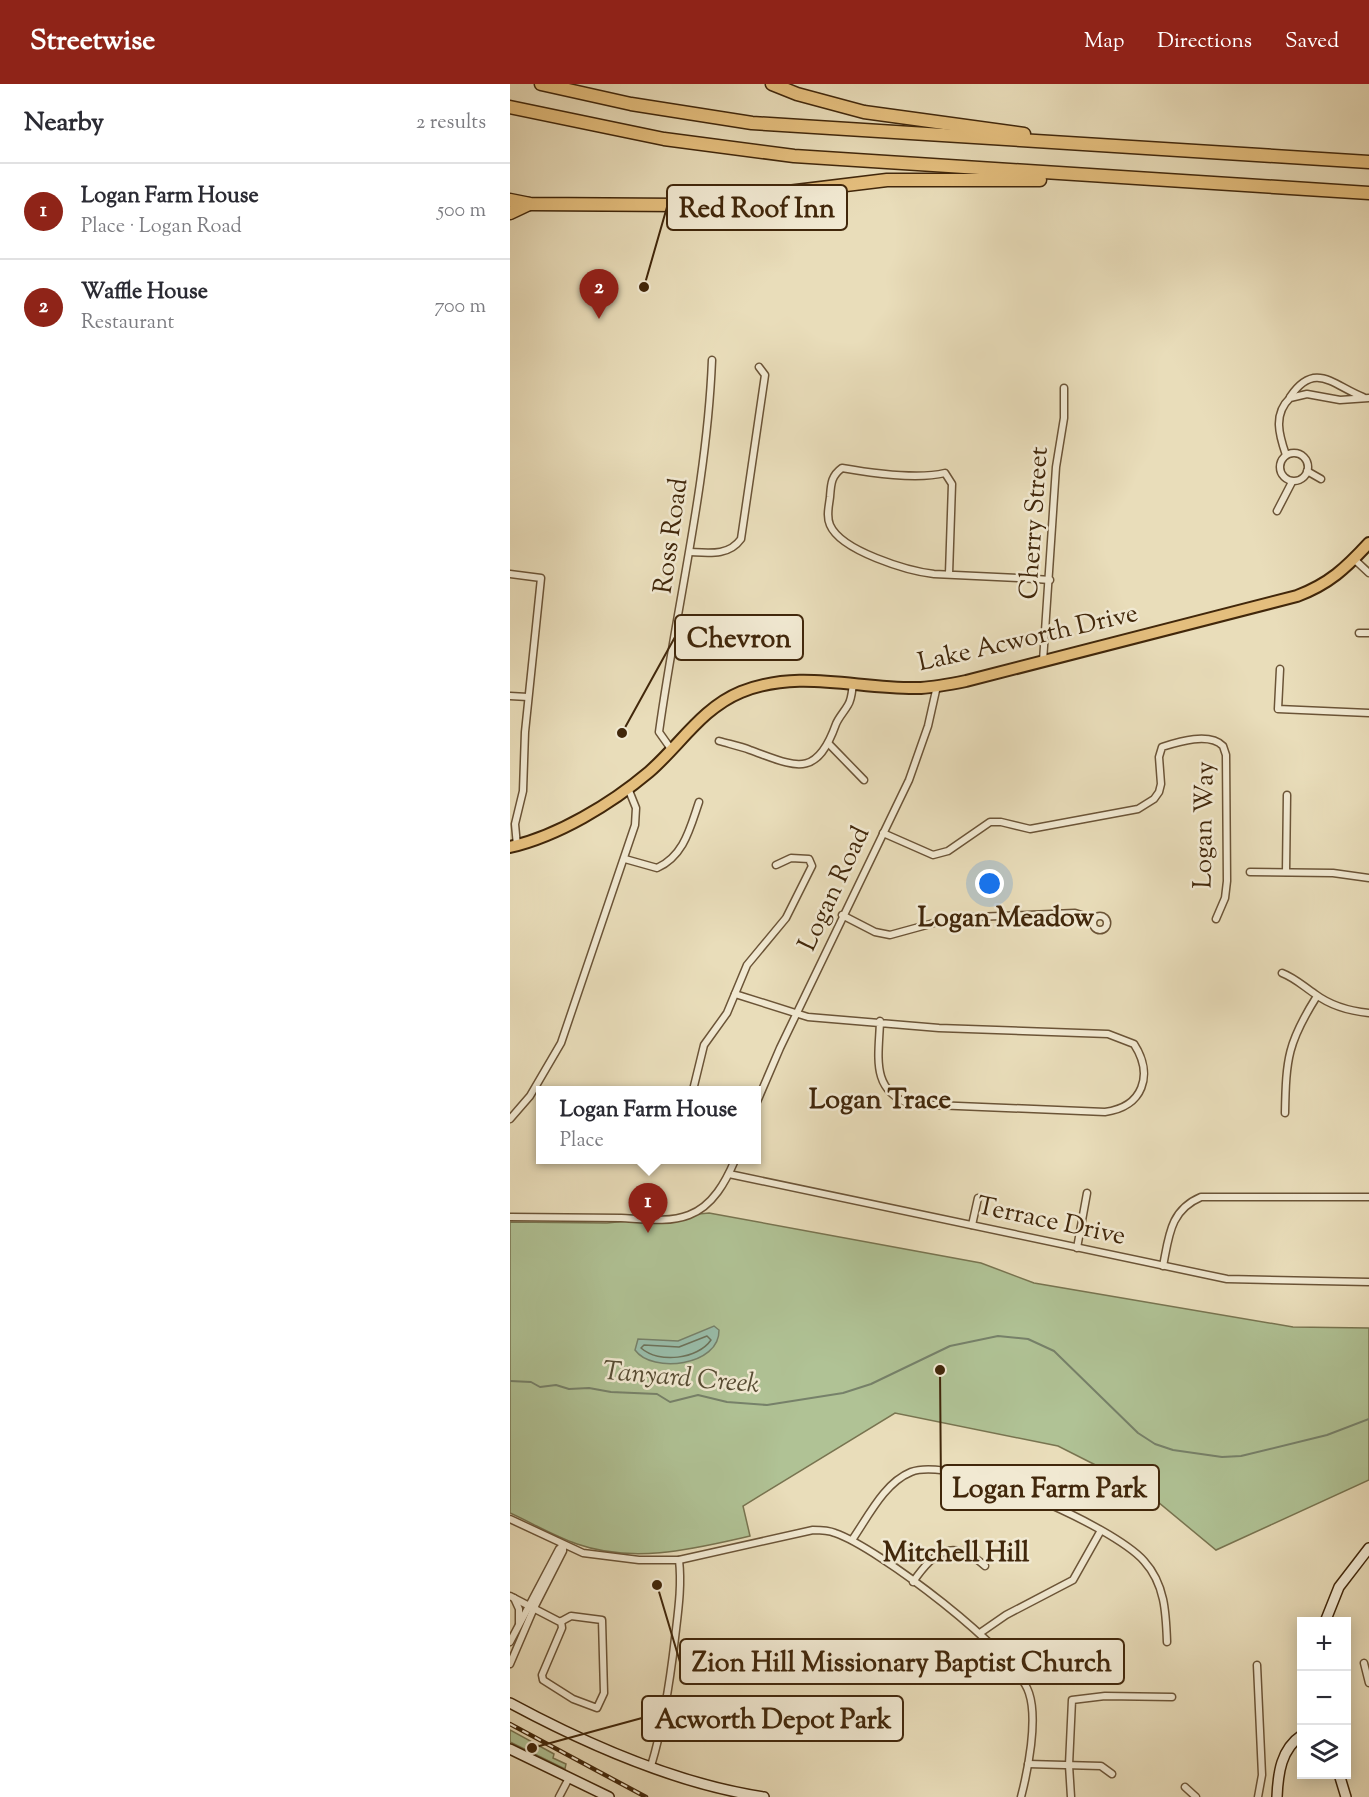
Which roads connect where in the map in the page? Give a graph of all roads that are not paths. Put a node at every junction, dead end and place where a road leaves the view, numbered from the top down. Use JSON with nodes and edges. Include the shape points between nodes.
{"nodes":[{"id":1,"x":541,"y":84,"type":"edge"},
{"id":2,"x":772,"y":84,"type":"edge"},
{"id":3,"x":514,"y":108,"type":"edge"},
{"id":4,"x":1051,"y":142,"type":"junction"},
{"id":5,"x":1369,"y":162,"type":"edge"},
{"id":6,"x":1086,"y":176,"type":"junction"},
{"id":7,"x":1369,"y":193,"type":"edge"},
{"id":8,"x":510,"y":200,"type":"edge"},
{"id":9,"x":530,"y":204,"type":"junction"},
{"id":10,"x":510,"y":213,"type":"edge"},
{"id":11,"x":712,"y":360,"type":"dead end"},
{"id":12,"x":759,"y":367,"type":"dead end"},
{"id":13,"x":1065,"y":388,"type":"dead end"},
{"id":14,"x":1290,"y":398,"type":"junction"},
{"id":15,"x":1368,"y":399,"type":"edge"},
{"id":16,"x":1286,"y":455,"type":"junction"},
{"id":17,"x":1307,"y":471,"type":"junction"},
{"id":18,"x":1321,"y":479,"type":"dead end"},
{"id":19,"x":1292,"y":482,"type":"junction"},
{"id":20,"x":1277,"y":510,"type":"dead end"},
{"id":21,"x":1369,"y":543,"type":"edge"},
{"id":22,"x":690,"y":552,"type":"junction"},
{"id":23,"x":1355,"y":560,"type":"junction"},
{"id":24,"x":1369,"y":573,"type":"edge"},
{"id":25,"x":510,"y":574,"type":"edge"},
{"id":26,"x":949,"y":574,"type":"junction"},
{"id":27,"x":1050,"y":580,"type":"junction"},
{"id":28,"x":1359,"y":633,"type":"dead end"},
{"id":29,"x":1369,"y":633,"type":"edge"},
{"id":30,"x":1043,"y":661,"type":"junction"},
{"id":31,"x":1280,"y":669,"type":"dead end"},
{"id":32,"x":853,"y":683,"type":"junction"},
{"id":33,"x":937,"y":687,"type":"junction"},
{"id":34,"x":510,"y":696,"type":"edge"},
{"id":35,"x":528,"y":697,"type":"junction"},
{"id":36,"x":1369,"y":712,"type":"edge"},
{"id":37,"x":719,"y":741,"type":"dead end"},
{"id":38,"x":829,"y":744,"type":"junction"},
{"id":39,"x":671,"y":749,"type":"junction"},
{"id":40,"x":864,"y":780,"type":"dead end"},
{"id":41,"x":628,"y":788,"type":"junction"},
{"id":42,"x":1287,"y":795,"type":"dead end"},
{"id":43,"x":699,"y":802,"type":"dead end"},
{"id":44,"x":883,"y":833,"type":"junction"},
{"id":45,"x":514,"y":847,"type":"edge"},
{"id":46,"x":626,"y":859,"type":"junction"},
{"id":47,"x":776,"y":865,"type":"dead end"},
{"id":48,"x":1250,"y":872,"type":"dead end"},
{"id":49,"x":1286,"y":872,"type":"junction"},
{"id":50,"x":1369,"y":878,"type":"edge"},
{"id":51,"x":842,"y":915,"type":"junction"},
{"id":52,"x":1094,"y":919,"type":"dead end"},
{"id":53,"x":1216,"y":919,"type":"dead end"},
{"id":54,"x":1282,"y":973,"type":"dead end"},
{"id":55,"x":735,"y":994,"type":"junction"},
{"id":56,"x":1317,"y":996,"type":"junction"},
{"id":57,"x":1369,"y":1013,"type":"edge"},
{"id":58,"x":797,"y":1015,"type":"junction"},
{"id":59,"x":880,"y":1021,"type":"junction"},
{"id":60,"x":536,"y":1086,"type":"edge"},
{"id":61,"x":536,"y":1086,"type":"edge"},
{"id":62,"x":694,"y":1086,"type":"edge"},
{"id":63,"x":761,"y":1093,"type":"edge"},
{"id":64,"x":1285,"y":1113,"type":"dead end"},
{"id":65,"x":510,"y":1119,"type":"edge"},
{"id":66,"x":733,"y":1164,"type":"edge"},
{"id":67,"x":729,"y":1174,"type":"junction"},
{"id":68,"x":1087,"y":1193,"type":"dead end"},
{"id":69,"x":1369,"y":1197,"type":"edge"},
{"id":70,"x":978,"y":1198,"type":"dead end"},
{"id":71,"x":510,"y":1217,"type":"edge"},
{"id":72,"x":972,"y":1225,"type":"junction"},
{"id":73,"x":1077,"y":1248,"type":"junction"},
{"id":74,"x":1163,"y":1266,"type":"junction"},
{"id":75,"x":1369,"y":1282,"type":"edge"},
{"id":76,"x":510,"y":1519,"type":"edge"},
{"id":77,"x":1100,"y":1532,"type":"junction"},
{"id":78,"x":852,"y":1540,"type":"junction"},
{"id":79,"x":563,"y":1545,"type":"junction"},
{"id":80,"x":1369,"y":1548,"type":"edge"},
{"id":81,"x":679,"y":1560,"type":"junction"},
{"id":82,"x":985,"y":1566,"type":"dead end"},
{"id":83,"x":914,"y":1582,"type":"junction"},
{"id":84,"x":512,"y":1597,"type":"edge"},
{"id":85,"x":532,"y":1607,"type":"junction"},
{"id":86,"x":1327,"y":1617,"type":"edge"},
{"id":87,"x":561,"y":1622,"type":"junction"},
{"id":88,"x":519,"y":1623,"type":"junction"},
{"id":89,"x":980,"y":1633,"type":"junction"},
{"id":90,"x":510,"y":1642,"type":"edge"},
{"id":91,"x":1167,"y":1642,"type":"dead end"},
{"id":92,"x":1364,"y":1663,"type":"dead end"},
{"id":93,"x":510,"y":1664,"type":"edge"},
{"id":94,"x":1257,"y":1665,"type":"dead end"},
{"id":95,"x":1369,"y":1683,"type":"edge"},
{"id":96,"x":1172,"y":1697,"type":"dead end"},
{"id":97,"x":510,"y":1703,"type":"edge"},
{"id":98,"x":1297,"y":1739,"type":"edge"},
{"id":99,"x":510,"y":1749,"type":"edge"},
{"id":100,"x":1028,"y":1764,"type":"junction"},
{"id":101,"x":1069,"y":1765,"type":"junction"},
{"id":102,"x":651,"y":1766,"type":"junction"},
{"id":103,"x":1113,"y":1774,"type":"dead end"},
{"id":104,"x":569,"y":1778,"type":"junction"},
{"id":105,"x":1341,"y":1779,"type":"edge"},
{"id":106,"x":1185,"y":1787,"type":"dead end"},
{"id":107,"x":560,"y":1797,"type":"edge"},
{"id":108,"x":609,"y":1797,"type":"edge"},
{"id":109,"x":764,"y":1797,"type":"edge"},
{"id":110,"x":1021,"y":1797,"type":"edge"},
{"id":111,"x":1071,"y":1797,"type":"edge"},
{"id":112,"x":1196,"y":1797,"type":"edge"},
{"id":113,"x":1258,"y":1797,"type":"edge"},
{"id":114,"x":1277,"y":1797,"type":"edge"},
{"id":115,"x":1346,"y":1797,"type":"edge"}],
"edges":[{"from":1,"to":4,"type":"highway","via":[[631,104],[752,123]]},
{"from":2,"to":4,"type":"highway","via":[[864,112],[1021,133]]},
{"from":3,"to":6,"type":"highway","via":[[635,134],[749,152]]},
{"from":4,"to":5,"type":"highway"},
{"from":6,"to":7,"type":"highway"},
{"from":6,"to":9,"type":"highway","via":[[1011,181],[887,180],[681,205]]},
{"from":8,"to":9,"type":"highway"},
{"from":9,"to":10,"type":"highway"},
{"from":11,"to":22,"type":"street","name":"Ross Road","via":[[711,398]]},
{"from":12,"to":22,"type":"street","via":[[765,375],[741,539],[736,547],[725,552]]},
{"from":13,"to":27,"type":"street","name":"Cherry Street"},
{"from":14,"to":15,"type":"street","via":[[1307,394],[1340,400]]},
{"from":14,"to":15,"type":"street","via":[[1298,386],[1318,377],[1328,378]]},
{"from":14,"to":16,"type":"street","via":[[1279,413]]},
{"from":16,"to":17,"type":"street","via":[[1304,457]]},
{"from":16,"to":19,"type":"street","via":[[1279,467],[1284,478]]},
{"from":17,"to":18,"type":"street"},
{"from":17,"to":19,"type":"street","via":[[1300,480]]},
{"from":19,"to":20,"type":"street"},
{"from":21,"to":23,"type":"main road","name":"Lake Acworth Drive"},
{"from":22,"to":39,"type":"street","name":"Ross Road","via":[[659,732]]},
{"from":23,"to":24,"type":"street"},
{"from":23,"to":30,"type":"main road","name":"Lake Acworth Drive","via":[[1329,582],[1297,597]]},
{"from":25,"to":35,"type":"street","via":[[541,578]]},
{"from":26,"to":26,"type":"street","via":[[893,566],[837,534],[828,518],[832,478],[836,473],[842,468],[919,475],[945,473],[952,484]]},
{"from":26,"to":27,"type":"street"},
{"from":27,"to":30,"type":"street","name":"Cherry Street"},
{"from":28,"to":29,"type":"street"},
{"from":30,"to":33,"type":"main road","name":"Lake Acworth Drive"},
{"from":31,"to":36,"type":"street","via":[[1278,709]]},
{"from":32,"to":33,"type":"main road","name":"Lake Acworth Drive"},
{"from":32,"to":38,"type":"street","via":[[850,703],[838,719]]},
{"from":32,"to":39,"type":"main road","name":"Lake Acworth Drive","via":[[789,680],[741,692],[720,702]]},
{"from":33,"to":44,"type":"street","name":"Logan Road","via":[[917,760]]},
{"from":34,"to":35,"type":"street"},
{"from":35,"to":45,"type":"street","via":[[523,791]]},
{"from":37,"to":38,"type":"street","via":[[792,765],[811,762]]},
{"from":38,"to":40,"type":"street"},
{"from":39,"to":41,"type":"main road","name":"Lake Acworth Drive"},
{"from":41,"to":45,"type":"main road","name":"Lake Acworth Drive","via":[[576,819]]},
{"from":41,"to":46,"type":"street","via":[[636,816]]},
{"from":42,"to":49,"type":"street"},
{"from":43,"to":46,"type":"street","via":[[678,854],[666,864],[657,868]]},
{"from":44,"to":51,"type":"street","name":"Logan Road"},
{"from":44,"to":53,"type":"street","name":"Logan Way","via":[[933,855],[948,851],[990,822],[1030,829],[1138,809],[1159,792],[1162,747],[1179,740],[1214,741],[1223,746],[1226,755],[1227,881]]},
{"from":46,"to":60,"type":"street","via":[[558,1050]]},
{"from":47,"to":55,"type":"street","via":[[799,857],[809,859],[812,866],[796,902],[747,965]]},
{"from":48,"to":49,"type":"street"},
{"from":49,"to":50,"type":"street"},
{"from":51,"to":52,"type":"street","via":[[875,932],[890,934],[960,917],[1075,913]]},
{"from":51,"to":58,"type":"street","name":"Logan Road"},
{"from":54,"to":56,"type":"street"},
{"from":55,"to":58,"type":"street"},
{"from":55,"to":62,"type":"street","via":[[727,1013],[704,1045]]},
{"from":56,"to":57,"type":"street","via":[[1341,1008]]},
{"from":56,"to":64,"type":"street","via":[[1297,1027],[1290,1047]]},
{"from":58,"to":59,"type":"street"},
{"from":58,"to":63,"type":"street","name":"Logan Road"},
{"from":59,"to":59,"type":"street","via":[[939,1028],[1108,1034],[1126,1039],[1140,1053],[1143,1085],[1129,1105],[1105,1112],[910,1104],[891,1094],[881,1079]]},
{"from":61,"to":65,"type":"street"},
{"from":66,"to":67,"type":"street"},
{"from":67,"to":71,"type":"street","via":[[704,1207],[676,1218]]},
{"from":67,"to":72,"type":"street","name":"Terrace Drive"},
{"from":68,"to":73,"type":"street"},
{"from":69,"to":74,"type":"street","via":[[1201,1197],[1186,1204],[1174,1218]]},
{"from":70,"to":72,"type":"street"},
{"from":72,"to":73,"type":"street","name":"Terrace Drive"},
{"from":73,"to":74,"type":"street","name":"Terrace Drive"},
{"from":74,"to":75,"type":"street","name":"Terrace Drive","via":[[1227,1279]]},
{"from":76,"to":79,"type":"street"},
{"from":77,"to":78,"type":"street","via":[[1023,1492],[937,1468],[899,1478]]},
{"from":77,"to":89,"type":"street","via":[[1073,1580]]},
{"from":77,"to":91,"type":"street","via":[[1132,1550],[1155,1575],[1165,1604]]},
{"from":78,"to":81,"type":"street","via":[[829,1531],[813,1530]]},
{"from":78,"to":83,"type":"street"},
{"from":79,"to":81,"type":"street","via":[[599,1556]]},
{"from":79,"to":85,"type":"street"},
{"from":80,"to":86,"type":"main road","via":[[1339,1587]]},
{"from":81,"to":102,"type":"street","via":[[680,1595],[669,1691]]},
{"from":82,"to":83,"type":"street","via":[[972,1554],[943,1551],[931,1559]]},
{"from":83,"to":89,"type":"street"},
{"from":84,"to":85,"type":"street"},
{"from":84,"to":88,"type":"street","via":[[519,1609]]},
{"from":85,"to":87,"type":"street"},
{"from":85,"to":88,"type":"street"},
{"from":85,"to":93,"type":"street"},
{"from":87,"to":87,"type":"street","via":[[571,1616],[602,1620],[604,1693],[597,1708],[573,1699],[542,1678]]},
{"from":88,"to":90,"type":"street"},
{"from":89,"to":100,"type":"street","via":[[1020,1675],[1030,1695]]},
{"from":92,"to":95,"type":"street"},
{"from":94,"to":113,"type":"street","via":[[1262,1775]]},
{"from":96,"to":101,"type":"street","via":[[1105,1696],[1072,1700]]},
{"from":97,"to":102,"type":"main road","via":[[580,1739]]},
{"from":98,"to":114,"type":"main road","via":[[1283,1758]]},
{"from":99,"to":104,"type":"main road"},
{"from":100,"to":101,"type":"street"},
{"from":100,"to":110,"type":"street"},
{"from":101,"to":103,"type":"street","via":[[1101,1766]]},
{"from":101,"to":111,"type":"street"},
{"from":102,"to":109,"type":"main road"},
{"from":104,"to":107,"type":"street"},
{"from":104,"to":108,"type":"main road"},
{"from":105,"to":115,"type":"main road"},
{"from":106,"to":112,"type":"street"}]}
